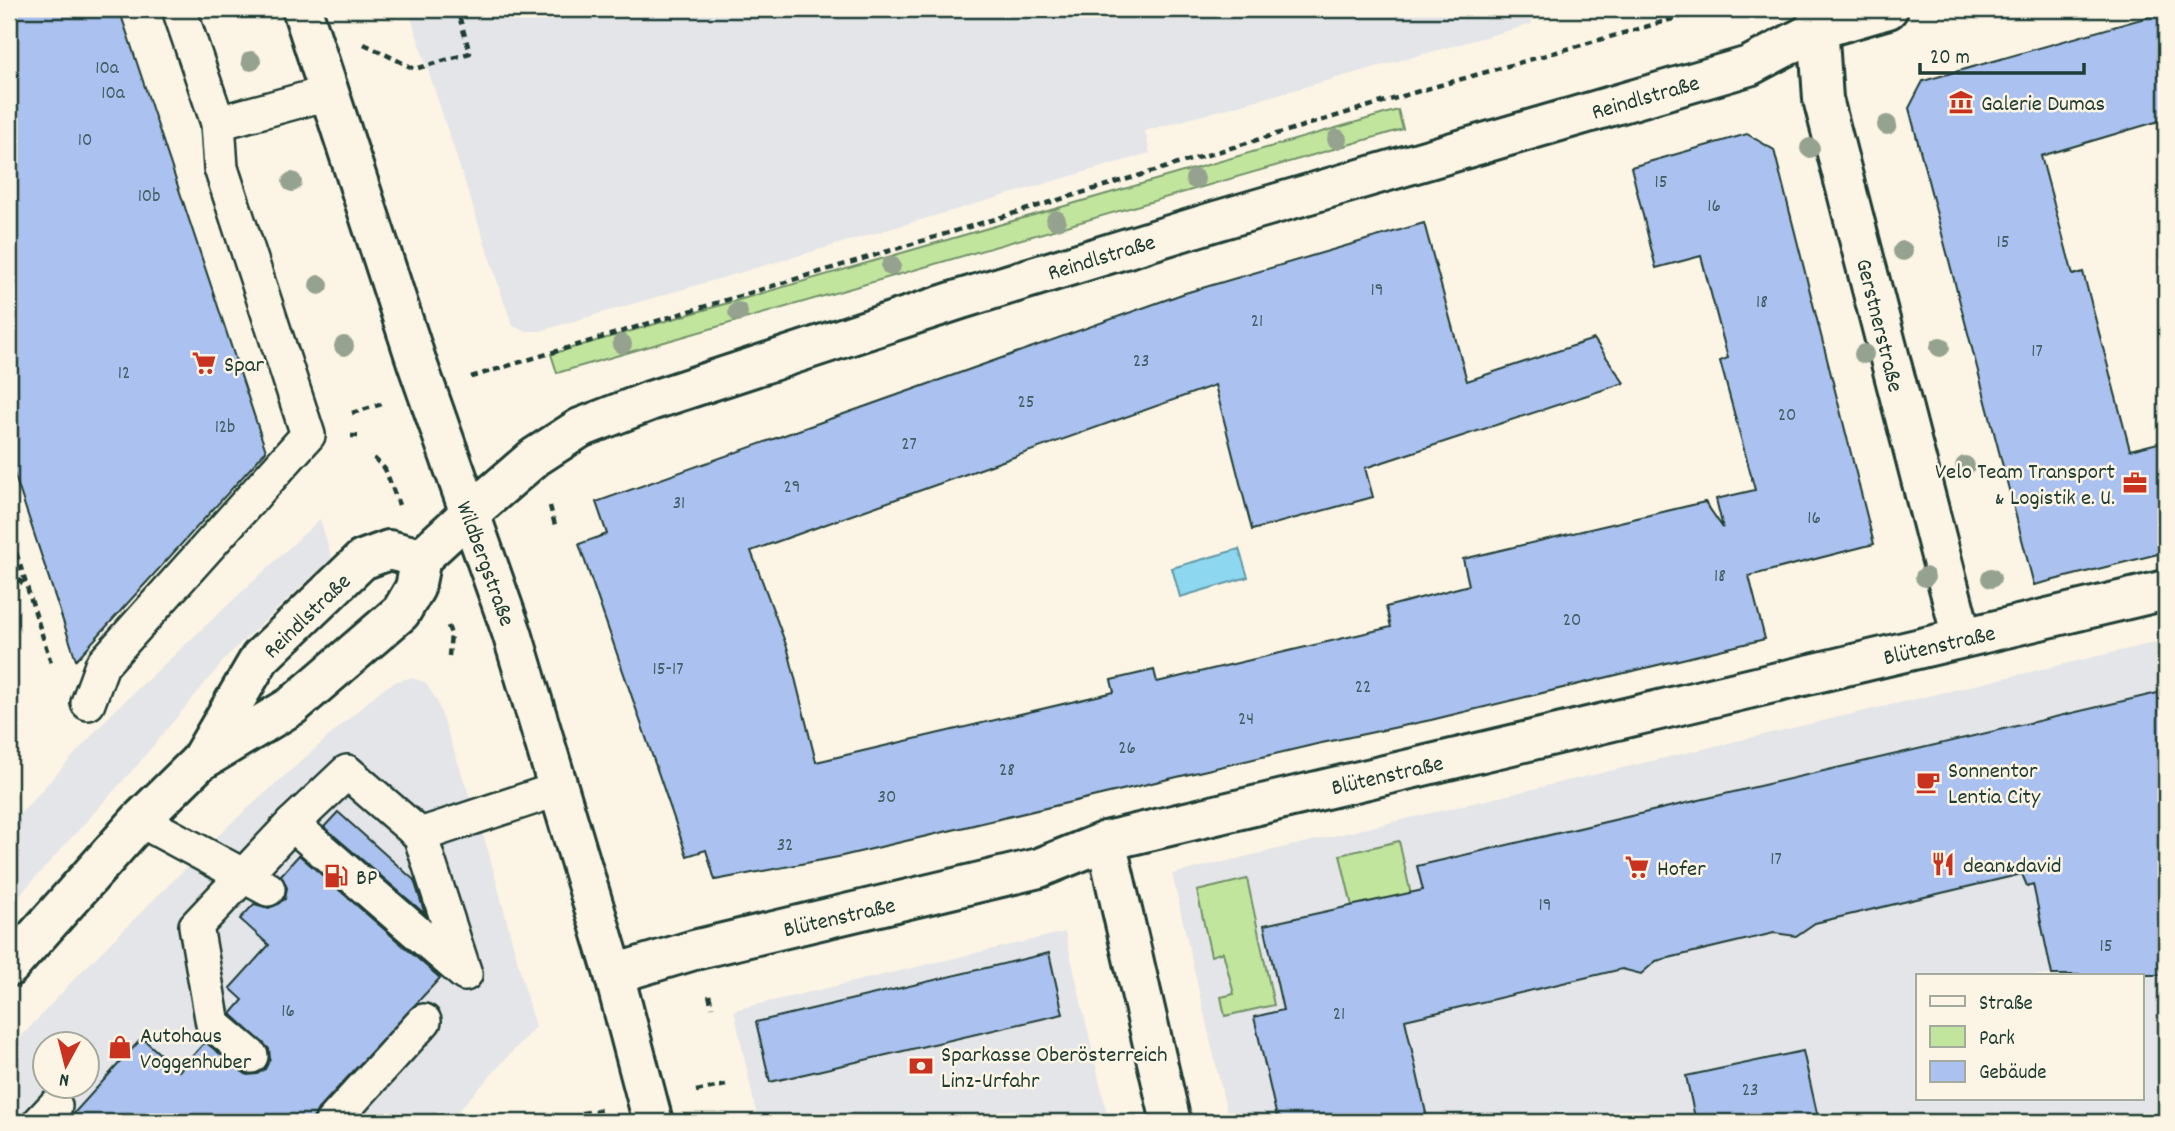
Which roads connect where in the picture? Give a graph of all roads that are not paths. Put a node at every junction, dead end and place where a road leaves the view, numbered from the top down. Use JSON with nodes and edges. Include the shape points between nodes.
{"nodes":[{"id":1,"x":179,"y":9,"type":"edge"},
{"id":2,"x":302,"y":9,"type":"edge"},
{"id":3,"x":1888,"y":9,"type":"edge"},
{"id":4,"x":1818,"y":19,"type":"edge"},
{"id":5,"x":328,"y":93,"type":"junction"},
{"id":6,"x":218,"y":123,"type":"junction"},
{"id":7,"x":469,"y":514,"type":"junction"},
{"id":8,"x":421,"y":558,"type":"junction"},
{"id":9,"x":2166,"y":590,"type":"edge"},
{"id":10,"x":1962,"y":638,"type":"junction"},
{"id":11,"x":88,"y":703,"type":"road end"},
{"id":12,"x":199,"y":762,"type":"junction"},
{"id":13,"x":559,"y":789,"type":"junction"},
{"id":14,"x":140,"y":820,"type":"junction"},
{"id":15,"x":292,"y":824,"type":"junction"},
{"id":16,"x":419,"y":835,"type":"junction"},
{"id":17,"x":1106,"y":841,"type":"junction"},
{"id":18,"x":255,"y":882,"type":"junction"},
{"id":19,"x":9,"y":967,"type":"edge"},
{"id":20,"x":614,"y":974,"type":"junction"},
{"id":21,"x":424,"y":1021,"type":"dead end"},
{"id":22,"x":251,"y":1056,"type":"dead end"},
{"id":23,"x":326,"y":1120,"type":"edge"},
{"id":24,"x":653,"y":1122,"type":"edge"},
{"id":25,"x":1171,"y":1122,"type":"edge"}],
"edges":[{"from":1,"to":6,"type":"lane"},
{"from":2,"to":5,"type":"street","name":"Wildbergstraße"},
{"from":3,"to":4,"type":"street","name":"Reindlstraße"},
{"from":4,"to":7,"type":"street","name":"Reindlstraße","via":[[1749,66],[1203,225],[650,401],[580,428],[535,457]]},
{"from":4,"to":10,"type":"street","name":"Gerstnerstraße","via":[[1823,99]]},
{"from":5,"to":6,"type":"lane"},
{"from":5,"to":7,"type":"street","name":"Wildbergstraße"},
{"from":6,"to":11,"type":"lane","via":[[221,168],[308,435],[102,665]]},
{"from":7,"to":8,"type":"street","name":"Reindlstraße"},
{"from":7,"to":13,"type":"street","name":"Wildbergstraße","via":[[512,633]]},
{"from":8,"to":12,"type":"street","name":"Reindlstraße","via":[[415,588],[401,612],[292,706]]},
{"from":8,"to":12,"type":"street","name":"Reindlstraße","via":[[389,550],[362,560],[260,658]]},
{"from":9,"to":10,"type":"street","name":"Blütenstraße"},
{"from":10,"to":17,"type":"street","name":"Blütenstraße"},
{"from":12,"to":14,"type":"street","name":"Reindlstraße"},
{"from":13,"to":16,"type":"lane"},
{"from":13,"to":20,"type":"street","name":"Wildbergstraße"},
{"from":14,"to":18,"type":"lane"},
{"from":14,"to":19,"type":"street","name":"Reindlstraße"},
{"from":15,"to":16,"type":"lane","via":[[347,772]]},
{"from":15,"to":16,"type":"lane","via":[[465,974]]},
{"from":15,"to":18,"type":"lane"},
{"from":17,"to":20,"type":"street","name":"Blütenstraße","via":[[1039,869],[694,950]]},
{"from":17,"to":25,"type":"street"},
{"from":18,"to":22,"type":"lane","via":[[196,926],[213,1024]]},
{"from":20,"to":24,"type":"street","name":"Wildbergstraße"},
{"from":21,"to":23,"type":"lane"}]}
